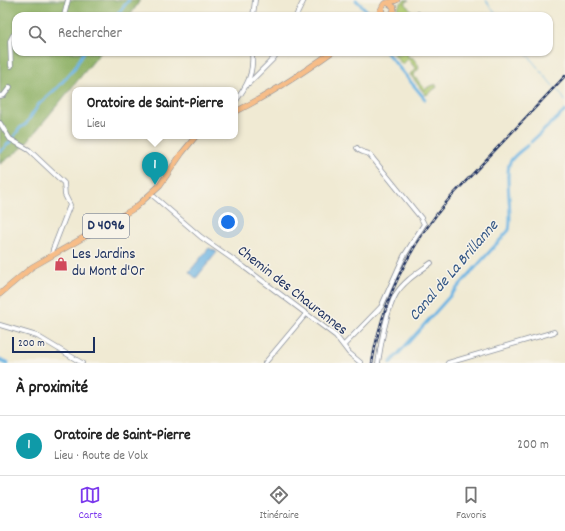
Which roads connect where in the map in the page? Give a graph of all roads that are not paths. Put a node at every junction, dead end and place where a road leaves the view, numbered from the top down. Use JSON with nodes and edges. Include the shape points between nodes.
{"nodes":[{"id":1,"x":68,"y":0,"type":"edge"},
{"id":2,"x":255,"y":0,"type":"edge"},
{"id":3,"x":304,"y":0,"type":"edge"},
{"id":4,"x":398,"y":0,"type":"edge"},
{"id":5,"x":402,"y":0,"type":"edge"},
{"id":6,"x":388,"y":3,"type":"junction"},
{"id":7,"x":65,"y":12,"type":"edge"},
{"id":8,"x":254,"y":12,"type":"edge"},
{"id":9,"x":298,"y":12,"type":"edge"},
{"id":10,"x":388,"y":12,"type":"edge"},
{"id":11,"x":390,"y":12,"type":"edge"},
{"id":12,"x":391,"y":12,"type":"edge"},
{"id":13,"x":12,"y":35,"type":"edge"},
{"id":14,"x":252,"y":56,"type":"edge"},
{"id":15,"x":275,"y":56,"type":"edge"},
{"id":16,"x":326,"y":56,"type":"edge"},
{"id":17,"x":11,"y":66,"type":"dead end"},
{"id":18,"x":248,"y":83,"type":"junction"},
{"id":19,"x":10,"y":86,"type":"dead end"},
{"id":20,"x":0,"y":96,"type":"edge"},
{"id":21,"x":238,"y":98,"type":"edge"},
{"id":22,"x":238,"y":110,"type":"edge"},
{"id":23,"x":0,"y":123,"type":"edge"},
{"id":24,"x":194,"y":139,"type":"edge"},
{"id":25,"x":357,"y":148,"type":"dead end"},
{"id":26,"x":151,"y":194,"type":"junction"},
{"id":27,"x":52,"y":255,"type":"junction"},
{"id":28,"x":431,"y":263,"type":"dead end"},
{"id":29,"x":0,"y":294,"type":"edge"},
{"id":30,"x":306,"y":314,"type":"junction"},
{"id":31,"x":0,"y":325,"type":"edge"},
{"id":32,"x":554,"y":332,"type":"dead end"},
{"id":33,"x":344,"y":345,"type":"junction"},
{"id":34,"x":82,"y":363,"type":"edge"},
{"id":35,"x":265,"y":363,"type":"edge"},
{"id":36,"x":361,"y":363,"type":"edge"},
{"id":37,"x":378,"y":363,"type":"edge"},
{"id":38,"x":448,"y":363,"type":"edge"}],
"edges":[{"from":1,"to":7,"type":"street"},
{"from":2,"to":8,"type":"street"},
{"from":3,"to":9,"type":"street"},
{"from":4,"to":6,"type":"main road"},
{"from":5,"to":12,"type":"main road"},
{"from":6,"to":10,"type":"main road","via":[[383,5]]},
{"from":6,"to":11,"type":"main road","via":[[392,5]]},
{"from":13,"to":17,"type":"street"},
{"from":14,"to":18,"type":"street"},
{"from":15,"to":18,"type":"street"},
{"from":16,"to":22,"type":"main road","via":[[262,98]]},
{"from":18,"to":21,"type":"street"},
{"from":19,"to":20,"type":"street","via":[[4,95]]},
{"from":23,"to":27,"type":"street","via":[[11,139],[28,150],[64,183],[65,195],[70,206]]},
{"from":24,"to":26,"type":"main road","number":"D 4096"},
{"from":25,"to":33,"type":"street","via":[[360,152],[370,155],[424,224],[404,256],[381,307]]},
{"from":26,"to":27,"type":"main road","number":"D 4096","via":[[124,215]]},
{"from":26,"to":30,"type":"street","name":"Chemin des Chaurannes","via":[[201,237]]},
{"from":27,"to":29,"type":"main road","number":"D 4096","via":[[26,271]]},
{"from":28,"to":37,"type":"street","via":[[396,296],[387,320]]},
{"from":30,"to":33,"type":"street","name":"Chemin des Chaurannes"},
{"from":30,"to":35,"type":"street"},
{"from":31,"to":34,"type":"street","via":[[37,336]]},
{"from":32,"to":38,"type":"street"},
{"from":33,"to":36,"type":"street","name":"Chemin des Chaurannes"}]}
